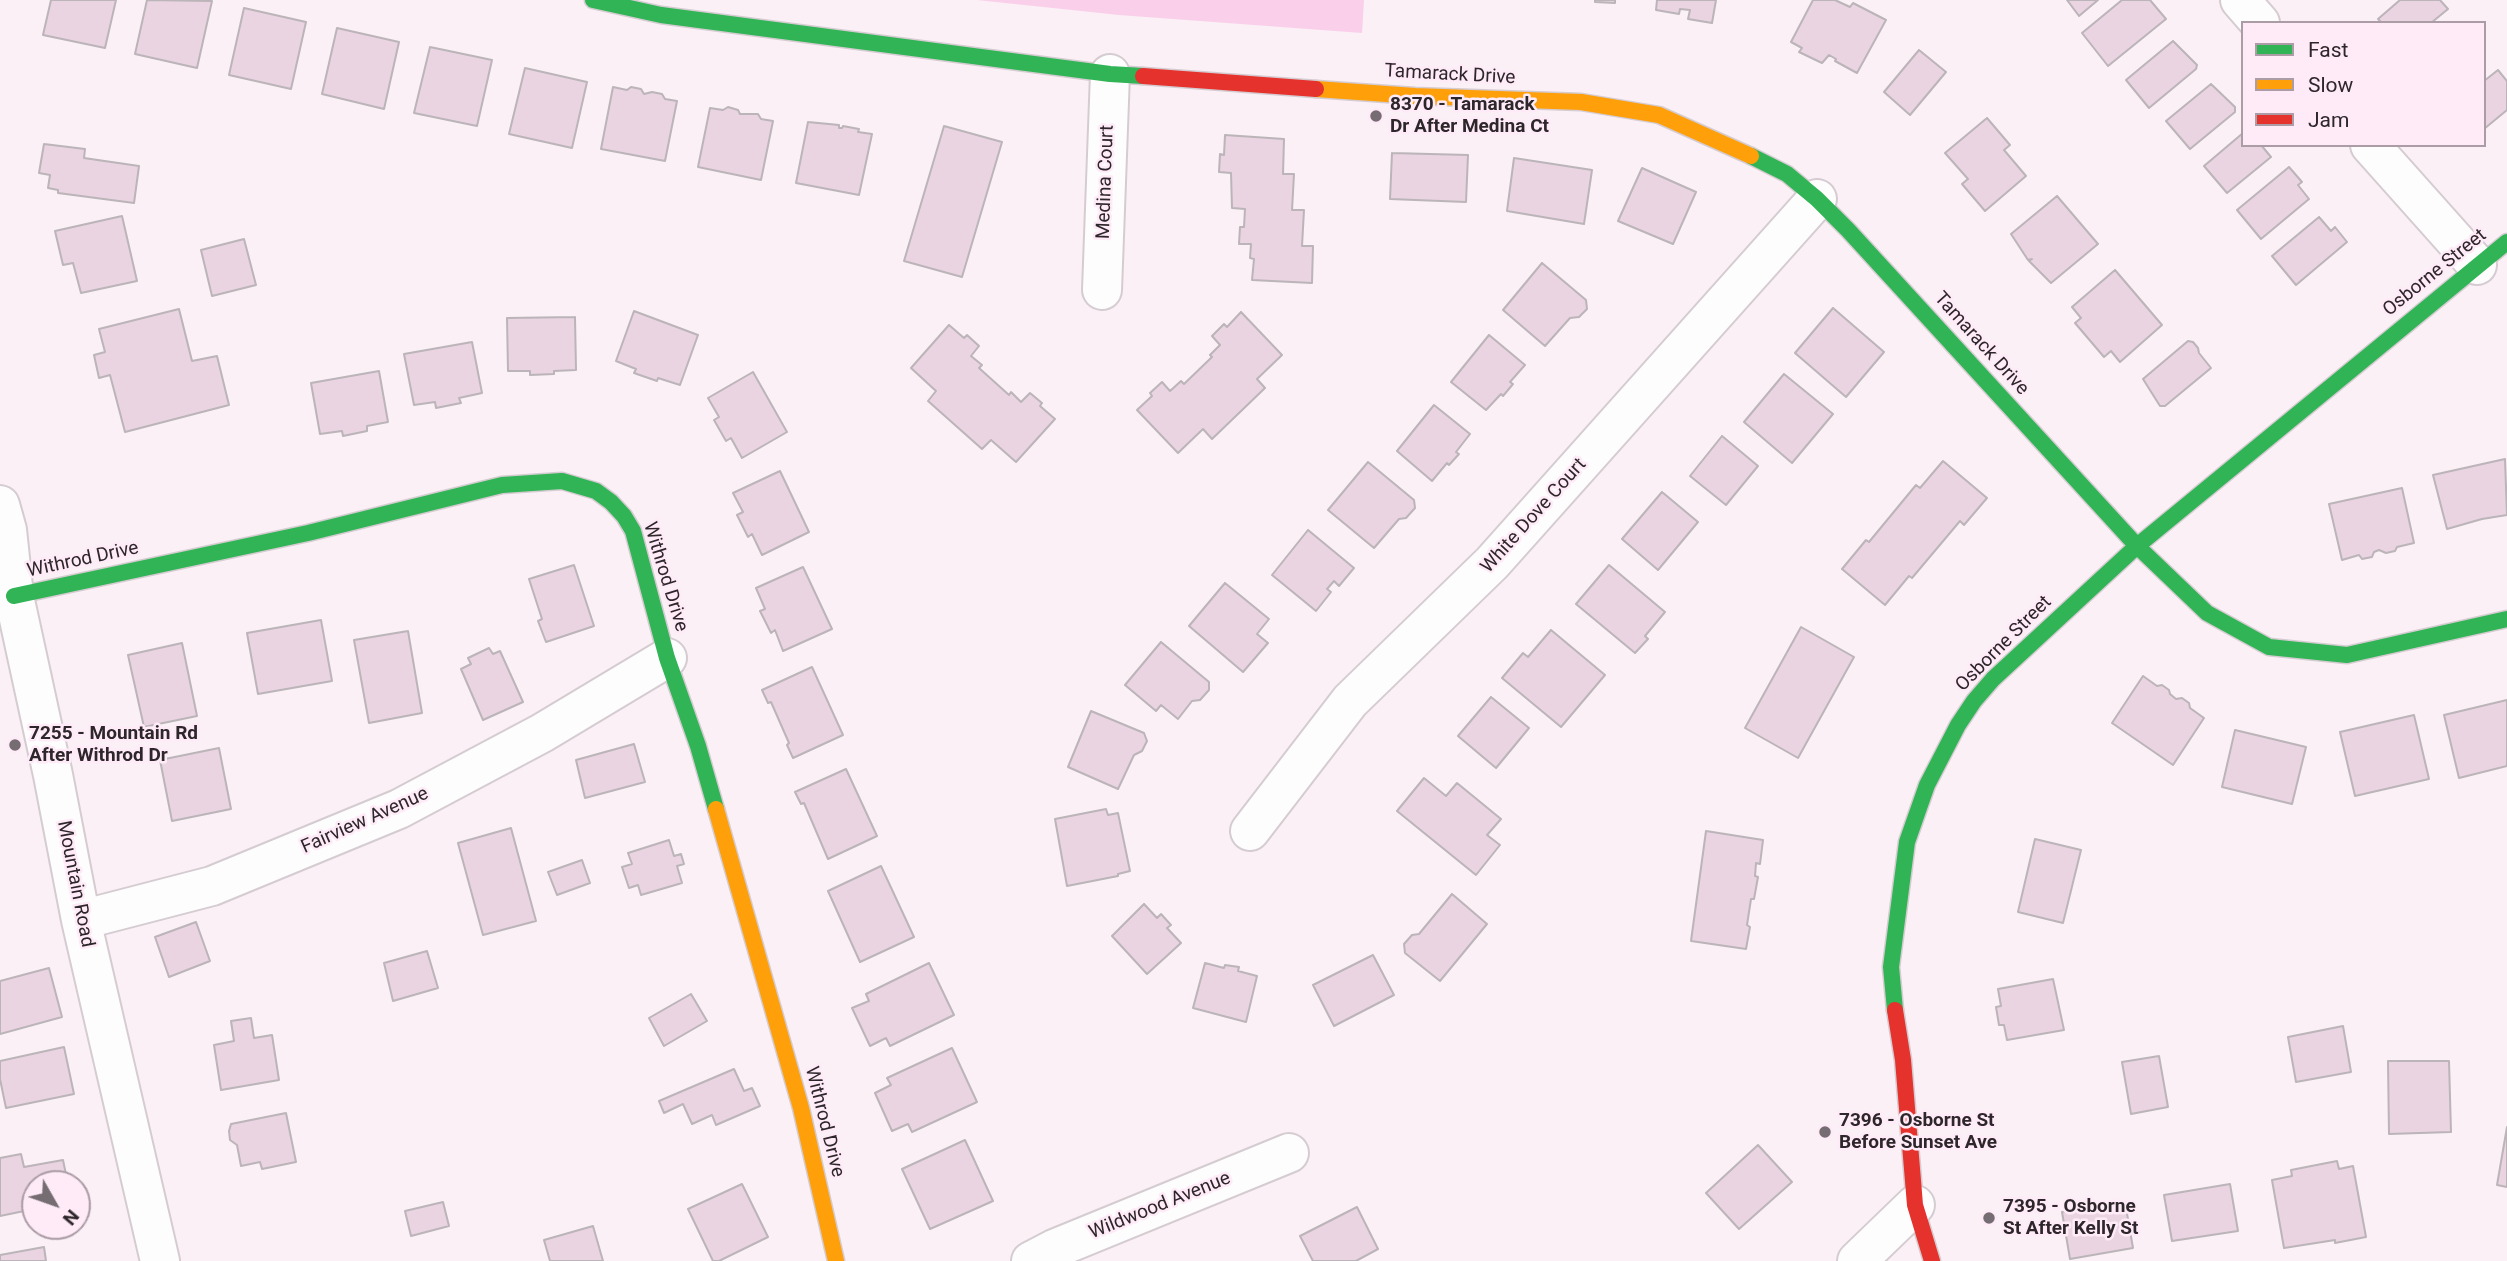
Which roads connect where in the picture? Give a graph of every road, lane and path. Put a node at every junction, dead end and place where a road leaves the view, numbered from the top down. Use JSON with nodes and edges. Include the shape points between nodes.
{"nodes":[{"id":1,"x":593,"y":0,"type":"edge"},
{"id":2,"x":2240,"y":0,"type":"edge"},
{"id":3,"x":2258,"y":21,"type":"edge"},
{"id":4,"x":1110,"y":74,"type":"junction"},
{"id":5,"x":2372,"y":147,"type":"edge"},
{"id":6,"x":1816,"y":199,"type":"junction"},
{"id":7,"x":2507,"y":242,"type":"edge"},
{"id":8,"x":2477,"y":265,"type":"junction"},
{"id":9,"x":1102,"y":290,"type":"dead end"},
{"id":10,"x":0,"y":505,"type":"edge"},
{"id":11,"x":2137,"y":546,"type":"junction"},
{"id":12,"x":14,"y":596,"type":"junction"},
{"id":13,"x":2507,"y":619,"type":"edge"},
{"id":14,"x":667,"y":658,"type":"junction"},
{"id":15,"x":1250,"y":831,"type":"dead end"},
{"id":16,"x":81,"y":920,"type":"junction"},
{"id":17,"x":1289,"y":1153,"type":"dead end"},
{"id":18,"x":1915,"y":1205,"type":"junction"},
{"id":19,"x":160,"y":1261,"type":"edge"},
{"id":20,"x":836,"y":1261,"type":"edge"},
{"id":21,"x":1031,"y":1261,"type":"edge"},
{"id":22,"x":1857,"y":1261,"type":"edge"},
{"id":23,"x":1932,"y":1261,"type":"edge"}],
"edges":[{"from":1,"to":4,"type":"street","name":"Tamarack Drive","via":[[661,15]]},
{"from":2,"to":3,"type":"street"},
{"from":4,"to":6,"type":"street","name":"Tamarack Drive","via":[[1415,96],[1581,102],[1660,114],[1787,174]]},
{"from":4,"to":9,"type":"street","name":"Medina Court"},
{"from":5,"to":8,"type":"street"},
{"from":6,"to":11,"type":"street","name":"Tamarack Drive"},
{"from":6,"to":15,"type":"street","name":"White Dove Court","via":[[1492,563],[1350,701]]},
{"from":7,"to":8,"type":"street","name":"Osborne Street"},
{"from":8,"to":11,"type":"street","name":"Osborne Street"},
{"from":10,"to":12,"type":"street","name":"Mountain Road"},
{"from":11,"to":13,"type":"street","name":"Tamarack Drive","via":[[2207,613],[2269,647],[2347,655]]},
{"from":11,"to":18,"type":"street","name":"Osborne Street","via":[[1974,701],[1936,766],[1916,812],[1903,864],[1891,967]]},
{"from":12,"to":14,"type":"street","name":"Withrod Drive","via":[[308,533],[502,485],[562,481],[596,491],[624,516],[639,549]]},
{"from":12,"to":16,"type":"street","name":"Mountain Road"},
{"from":14,"to":16,"type":"street","name":"Fairview Avenue","via":[[542,733],[399,810],[212,886]]},
{"from":14,"to":20,"type":"street","name":"Withrod Drive","via":[[698,746],[797,1094]]},
{"from":16,"to":19,"type":"street","name":"Mountain Road"},
{"from":17,"to":21,"type":"street","name":"Wildwood Avenue"},
{"from":18,"to":22,"type":"street"},
{"from":18,"to":23,"type":"street","name":"Osborne Street"}]}
